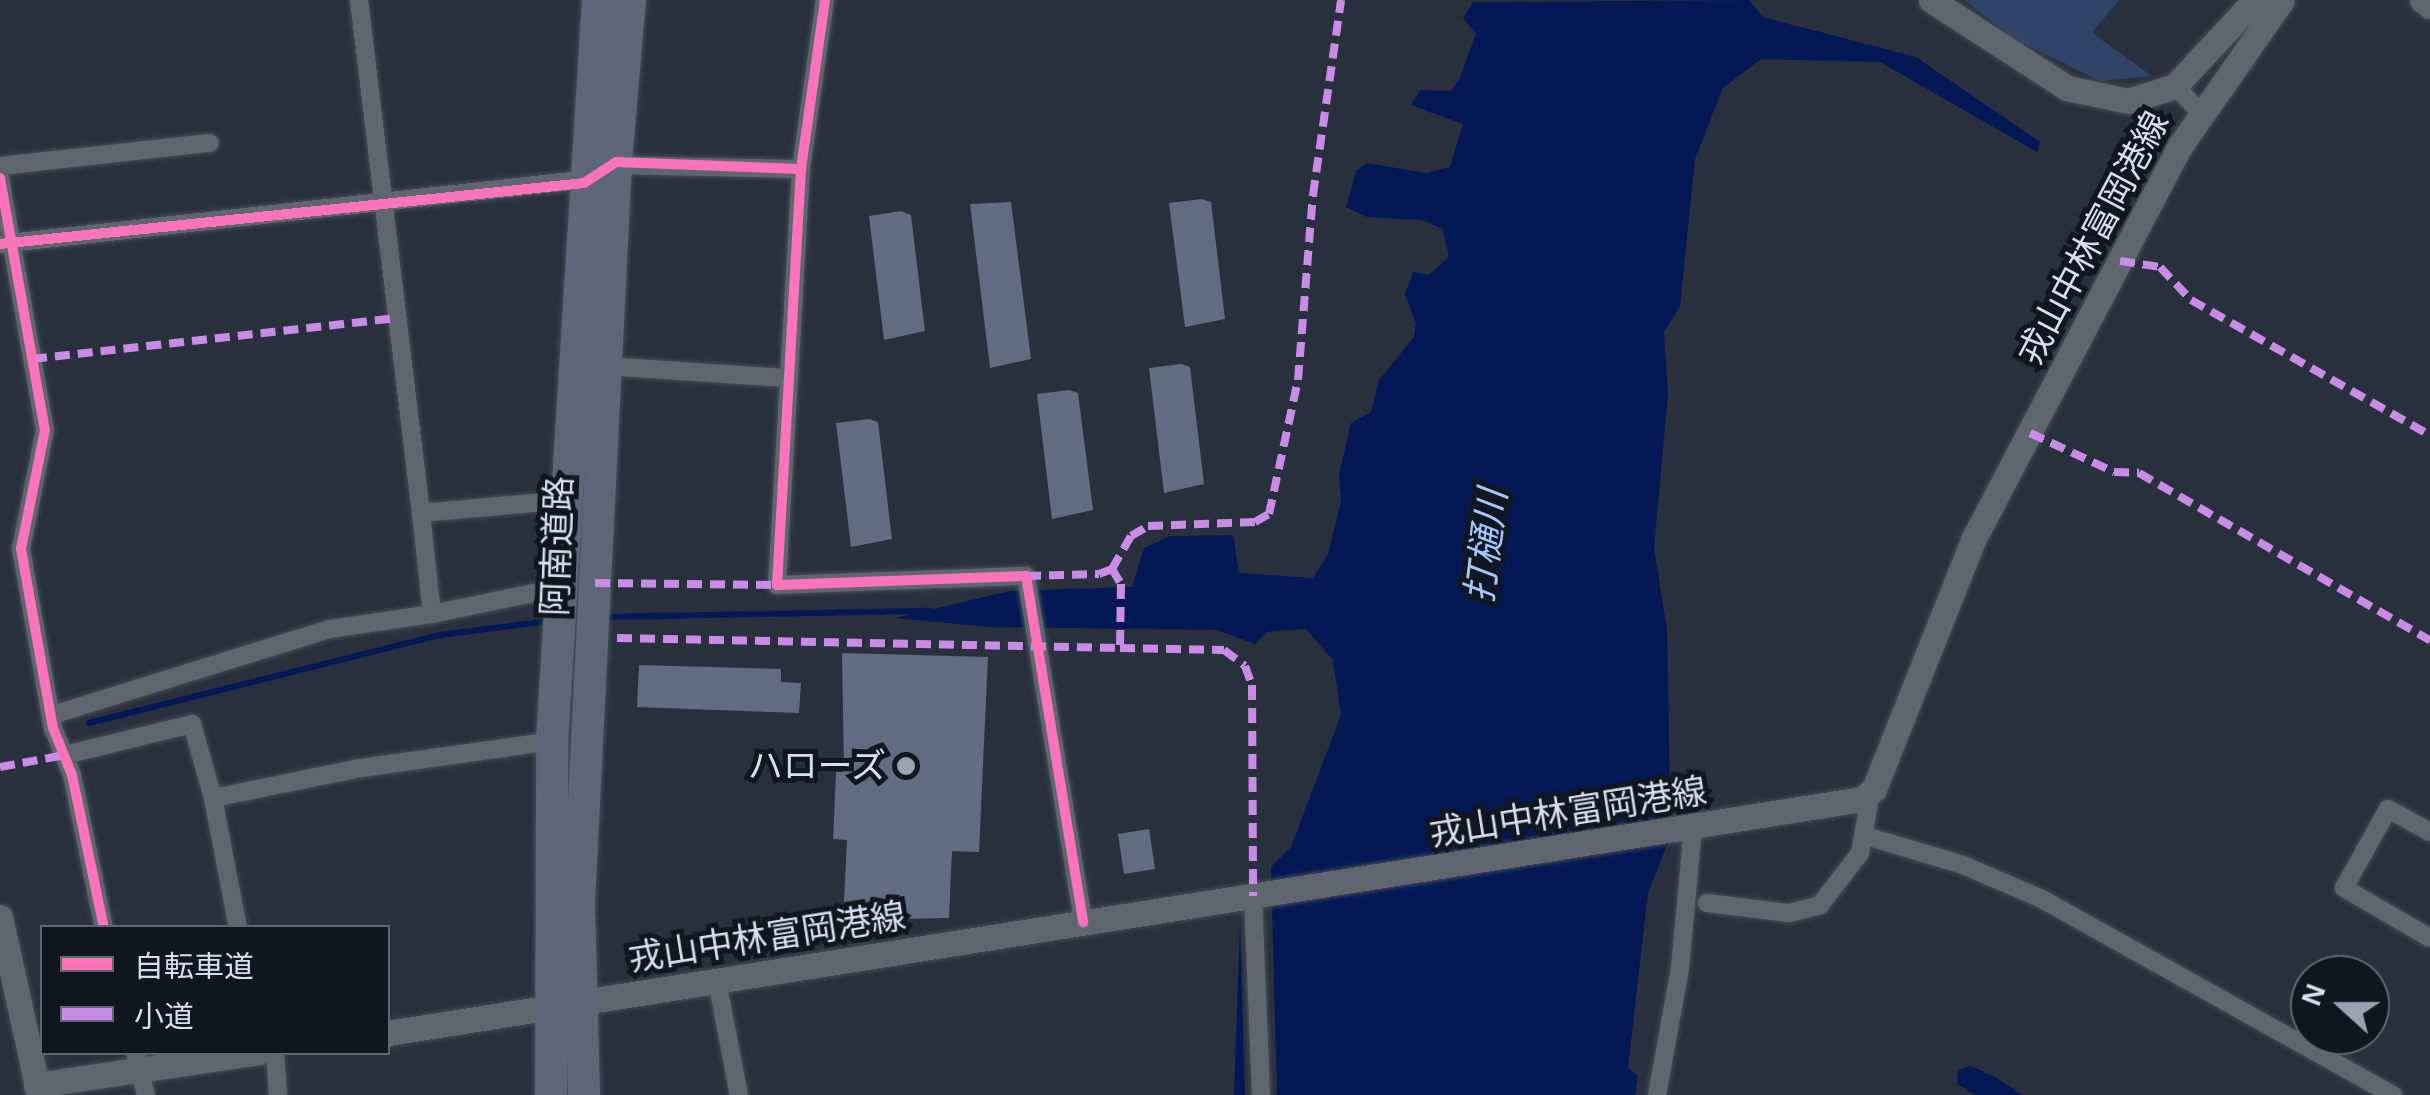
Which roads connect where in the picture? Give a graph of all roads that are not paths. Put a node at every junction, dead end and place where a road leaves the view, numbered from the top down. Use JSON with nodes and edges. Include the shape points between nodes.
{"nodes":[{"id":1,"x":359,"y":0,"type":"edge"},
{"id":2,"x":598,"y":0,"type":"edge"},
{"id":3,"x":630,"y":0,"type":"edge"},
{"id":4,"x":824,"y":0,"type":"edge"},
{"id":5,"x":1931,"y":0,"type":"edge"},
{"id":6,"x":2255,"y":0,"type":"edge"},
{"id":7,"x":2282,"y":0,"type":"edge"},
{"id":8,"x":2422,"y":0,"type":"edge"},
{"id":9,"x":2430,"y":6,"type":"edge"},
{"id":10,"x":2174,"y":86,"type":"junction"},
{"id":11,"x":2199,"y":111,"type":"junction"},
{"id":12,"x":210,"y":142,"type":"dead end"},
{"id":13,"x":616,"y":162,"type":"junction"},
{"id":14,"x":0,"y":166,"type":"edge"},
{"id":15,"x":801,"y":169,"type":"junction"},
{"id":16,"x":0,"y":178,"type":"edge"},
{"id":17,"x":584,"y":183,"type":"junction"},
{"id":18,"x":382,"y":203,"type":"junction"},
{"id":19,"x":5,"y":244,"type":"edge"},
{"id":20,"x":606,"y":366,"type":"junction"},
{"id":21,"x":788,"y":378,"type":"junction"},
{"id":22,"x":566,"y":500,"type":"junction"},
{"id":23,"x":420,"y":514,"type":"junction"},
{"id":24,"x":561,"y":592,"type":"junction"},
{"id":25,"x":432,"y":614,"type":"junction"},
{"id":26,"x":52,"y":715,"type":"junction"},
{"id":27,"x":552,"y":741,"type":"junction"},
{"id":28,"x":65,"y":755,"type":"junction"},
{"id":29,"x":1871,"y":792,"type":"junction"},
{"id":30,"x":214,"y":798,"type":"junction"},
{"id":31,"x":1686,"y":829,"type":"junction"},
{"id":32,"x":2430,"y":832,"type":"edge"},
{"id":33,"x":1875,"y":839,"type":"junction"},
{"id":34,"x":1259,"y":895,"type":"junction"},
{"id":35,"x":1708,"y":903,"type":"dead end"},
{"id":36,"x":0,"y":916,"type":"edge"},
{"id":37,"x":1082,"y":922,"type":"junction"},
{"id":38,"x":103,"y":925,"type":"edge"},
{"id":39,"x":237,"y":925,"type":"edge"},
{"id":40,"x":2430,"y":938,"type":"edge"},
{"id":41,"x":717,"y":981,"type":"junction"},
{"id":42,"x":566,"y":1005,"type":"junction"},
{"id":43,"x":390,"y":1033,"type":"edge"},
{"id":44,"x":214,"y":1055,"type":"edge"},
{"id":45,"x":275,"y":1055,"type":"edge"},
{"id":46,"x":136,"y":1060,"type":"edge"},
{"id":47,"x":1658,"y":1088,"type":"edge"},
{"id":48,"x":38,"y":1090,"type":"edge"},
{"id":49,"x":146,"y":1095,"type":"edge"},
{"id":50,"x":278,"y":1095,"type":"edge"},
{"id":51,"x":550,"y":1095,"type":"edge"},
{"id":52,"x":584,"y":1095,"type":"edge"},
{"id":53,"x":739,"y":1095,"type":"edge"},
{"id":54,"x":1261,"y":1095,"type":"edge"},
{"id":55,"x":2393,"y":1095,"type":"edge"}],
"edges":[{"from":1,"to":18,"type":"street"},
{"from":2,"to":17,"type":"highway","name":"阿南道路"},
{"from":3,"to":13,"type":"highway","name":"阿南道路"},
{"from":4,"to":15,"type":"street"},
{"from":5,"to":10,"type":"main road","name":"戎山中林富岡港線","via":[[2080,93],[2128,101]]},
{"from":6,"to":10,"type":"main road","name":"戎山中林富岡港線"},
{"from":7,"to":11,"type":"main road","name":"戎山中林富岡港線"},
{"from":8,"to":9,"type":"main road"},
{"from":10,"to":11,"type":"street"},
{"from":11,"to":29,"type":"main road","name":"戎山中林富岡港線","via":[[1974,538]]},
{"from":12,"to":14,"type":"street"},
{"from":13,"to":15,"type":"street"},
{"from":13,"to":17,"type":"street"},
{"from":13,"to":20,"type":"highway","name":"阿南道路"},
{"from":15,"to":21,"type":"street"},
{"from":16,"to":19,"type":"street"},
{"from":17,"to":18,"type":"street"},
{"from":17,"to":22,"type":"highway","name":"阿南道路"},
{"from":18,"to":19,"type":"street"},
{"from":18,"to":23,"type":"street"},
{"from":19,"to":26,"type":"street","via":[[45,430],[21,548]]},
{"from":20,"to":21,"type":"street"},
{"from":20,"to":42,"type":"highway","name":"阿南道路","via":[[578,903]]},
{"from":21,"to":37,"type":"street","via":[[777,584],[1026,576]]},
{"from":22,"to":23,"type":"street"},
{"from":22,"to":24,"type":"highway","name":"阿南道路"},
{"from":23,"to":25,"type":"street"},
{"from":24,"to":25,"type":"street"},
{"from":24,"to":27,"type":"highway","name":"阿南道路"},
{"from":25,"to":26,"type":"street","via":[[330,629]]},
{"from":26,"to":28,"type":"street"},
{"from":27,"to":30,"type":"street","via":[[361,768]]},
{"from":27,"to":42,"type":"highway","name":"阿南道路"},
{"from":28,"to":30,"type":"street","via":[[192,724]]},
{"from":28,"to":38,"type":"street"},
{"from":29,"to":31,"type":"main road","name":"戎山中林富岡港線","via":[[1848,804]]},
{"from":29,"to":33,"type":"street"},
{"from":30,"to":39,"type":"street"},
{"from":31,"to":34,"type":"main road","name":"戎山中林富岡港線"},
{"from":31,"to":47,"type":"street","via":[[1680,968]]},
{"from":32,"to":40,"type":"street","via":[[2388,809],[2344,888]]},
{"from":33,"to":35,"type":"street","via":[[1820,905],[1789,913]]},
{"from":33,"to":55,"type":"street","via":[[2042,899]]},
{"from":34,"to":37,"type":"main road","name":"戎山中林富岡港線"},
{"from":34,"to":54,"type":"street"},
{"from":36,"to":48,"type":"main road"},
{"from":37,"to":41,"type":"main road","name":"戎山中林富岡港線"},
{"from":41,"to":42,"type":"main road","name":"戎山中林富岡港線"},
{"from":41,"to":53,"type":"street"},
{"from":42,"to":43,"type":"main road","name":"戎山中林富岡港線"},
{"from":42,"to":51,"type":"highway","name":"阿南道路"},
{"from":42,"to":52,"type":"highway","name":"阿南道路"},
{"from":44,"to":46,"type":"main road"},
{"from":45,"to":50,"type":"street"},
{"from":46,"to":48,"type":"main road"},
{"from":46,"to":49,"type":"street"}]}
